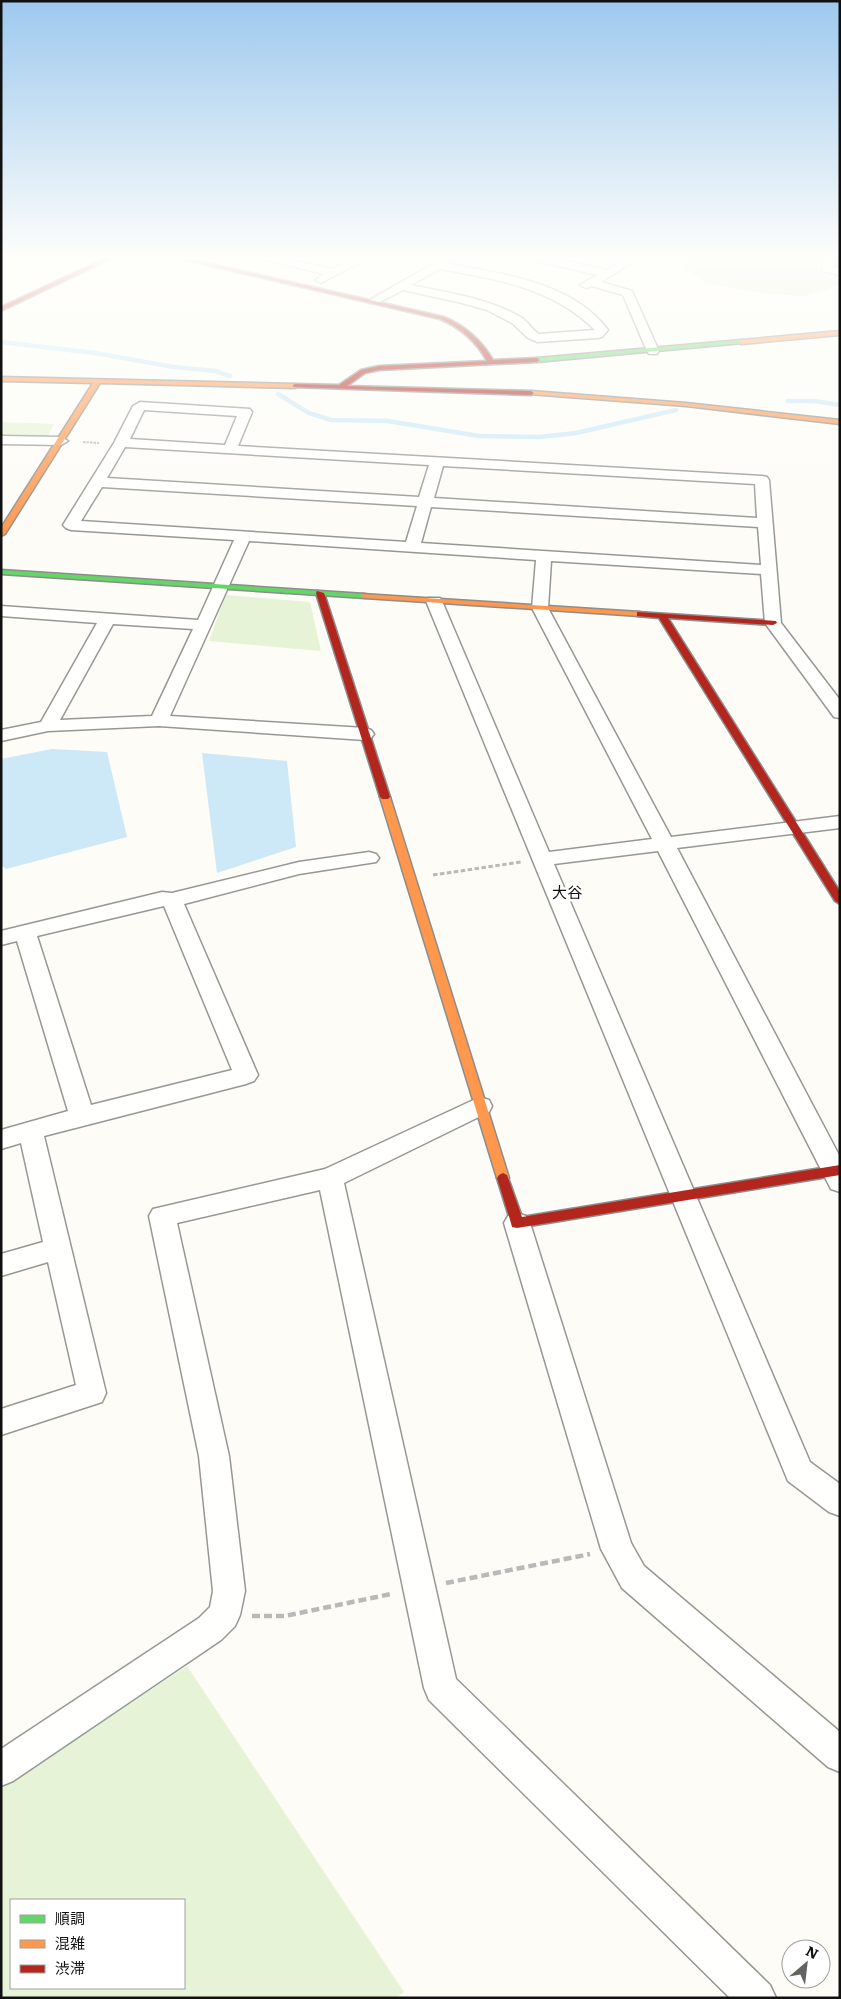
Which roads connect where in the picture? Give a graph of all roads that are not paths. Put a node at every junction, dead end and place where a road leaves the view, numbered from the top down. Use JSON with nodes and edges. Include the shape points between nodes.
{"nodes":[{"id":1,"x":485,"y":349,"type":"edge"},
{"id":2,"x":671,"y":349,"type":"edge"},
{"id":3,"x":653,"y":351,"type":"joint"},
{"id":4,"x":491,"y":363,"type":"junction"},
{"id":5,"x":1,"y":379,"type":"edge"},
{"id":6,"x":98,"y":381,"type":"junction"},
{"id":7,"x":341,"y":387,"type":"junction"},
{"id":8,"x":840,"y":422,"type":"edge"},
{"id":9,"x":1,"y":440,"type":"edge"},
{"id":10,"x":61,"y":442,"type":"junction"},
{"id":11,"x":121,"y":443,"type":"junction"},
{"id":12,"x":230,"y":449,"type":"junction"},
{"id":13,"x":437,"y":461,"type":"junction"},
{"id":14,"x":98,"y":482,"type":"junction"},
{"id":15,"x":426,"y":502,"type":"junction"},
{"id":16,"x":766,"y":523,"type":"junction"},
{"id":17,"x":1,"y":534,"type":"edge"},
{"id":18,"x":243,"y":537,"type":"junction"},
{"id":19,"x":412,"y":547,"type":"junction"},
{"id":20,"x":544,"y":556,"type":"junction"},
{"id":21,"x":768,"y":570,"type":"junction"},
{"id":22,"x":1,"y":572,"type":"edge"},
{"id":23,"x":222,"y":586,"type":"junction"},
{"id":24,"x":320,"y":594,"type":"junction"},
{"id":25,"x":434,"y":601,"type":"junction"},
{"id":26,"x":540,"y":608,"type":"junction"},
{"id":27,"x":1,"y":611,"type":"edge"},
{"id":28,"x":662,"y":616,"type":"junction"},
{"id":29,"x":107,"y":619,"type":"junction"},
{"id":30,"x":773,"y":623,"type":"junction"},
{"id":31,"x":202,"y":625,"type":"junction"},
{"id":32,"x":840,"y":713,"type":"edge"},
{"id":33,"x":159,"y":721,"type":"junction"},
{"id":34,"x":48,"y":726,"type":"junction"},
{"id":35,"x":365,"y":734,"type":"junction"},
{"id":36,"x":1,"y":736,"type":"edge"},
{"id":37,"x":840,"y":822,"type":"edge"},
{"id":38,"x":794,"y":827,"type":"junction"},
{"id":39,"x":664,"y":842,"type":"junction"},
{"id":40,"x":369,"y":858,"type":"dead end"},
{"id":41,"x":542,"y":859,"type":"junction"},
{"id":42,"x":172,"y":900,"type":"junction"},
{"id":43,"x":840,"y":901,"type":"edge"},
{"id":44,"x":25,"y":932,"type":"junction"},
{"id":45,"x":1,"y":938,"type":"edge"},
{"id":46,"x":480,"y":1106,"type":"junction"},
{"id":47,"x":82,"y":1118,"type":"junction"},
{"id":48,"x":30,"y":1130,"type":"junction"},
{"id":49,"x":1,"y":1140,"type":"edge"},
{"id":50,"x":838,"y":1175,"type":"edge"},
{"id":51,"x":330,"y":1178,"type":"junction"},
{"id":52,"x":683,"y":1196,"type":"junction"},
{"id":53,"x":517,"y":1223,"type":"junction"},
{"id":54,"x":58,"y":1248,"type":"junction"},
{"id":55,"x":1,"y":1265,"type":"edge"},
{"id":56,"x":1,"y":1422,"type":"edge"},
{"id":57,"x":840,"y":1502,"type":"edge"},
{"id":58,"x":840,"y":1755,"type":"edge"},
{"id":59,"x":1,"y":1770,"type":"edge"},
{"id":60,"x":757,"y":1998,"type":"edge"}],
"edges":[{"from":1,"to":4,"type":"street"},
{"from":2,"to":3,"type":"street"},
{"from":3,"to":4,"type":"street"},
{"from":4,"to":7,"type":"street","via":[[379,368],[363,371]]},
{"from":5,"to":6,"type":"street"},
{"from":6,"to":7,"type":"street"},
{"from":6,"to":10,"type":"street"},
{"from":7,"to":8,"type":"street","via":[[604,396],[752,409]]},
{"from":9,"to":10,"type":"street"},
{"from":10,"to":17,"type":"street"},
{"from":11,"to":12,"type":"street"},
{"from":11,"to":12,"type":"street","via":[[140,406],[245,412]]},
{"from":11,"to":14,"type":"street"},
{"from":12,"to":13,"type":"street"},
{"from":13,"to":15,"type":"street"},
{"from":13,"to":16,"type":"street","via":[[762,480]]},
{"from":14,"to":15,"type":"street"},
{"from":14,"to":18,"type":"street","via":[[71,525]]},
{"from":15,"to":16,"type":"street"},
{"from":15,"to":19,"type":"street"},
{"from":16,"to":21,"type":"street"},
{"from":18,"to":19,"type":"street"},
{"from":18,"to":23,"type":"street"},
{"from":19,"to":20,"type":"street"},
{"from":20,"to":21,"type":"street"},
{"from":20,"to":26,"type":"street"},
{"from":21,"to":30,"type":"street"},
{"from":22,"to":23,"type":"street"},
{"from":23,"to":24,"type":"street"},
{"from":23,"to":31,"type":"street"},
{"from":24,"to":25,"type":"street"},
{"from":24,"to":35,"type":"street"},
{"from":25,"to":26,"type":"street"},
{"from":25,"to":41,"type":"street"},
{"from":26,"to":28,"type":"street"},
{"from":26,"to":39,"type":"street"},
{"from":27,"to":29,"type":"street"},
{"from":28,"to":30,"type":"street"},
{"from":28,"to":38,"type":"street"},
{"from":29,"to":31,"type":"street"},
{"from":29,"to":34,"type":"street"},
{"from":30,"to":32,"type":"street"},
{"from":31,"to":33,"type":"street"},
{"from":33,"to":34,"type":"street"},
{"from":33,"to":35,"type":"street"},
{"from":34,"to":36,"type":"street"},
{"from":35,"to":46,"type":"street"},
{"from":37,"to":38,"type":"street"},
{"from":38,"to":39,"type":"street"},
{"from":38,"to":43,"type":"street"},
{"from":39,"to":41,"type":"street"},
{"from":39,"to":50,"type":"street"},
{"from":40,"to":42,"type":"street","via":[[299,868]]},
{"from":41,"to":52,"type":"street"},
{"from":42,"to":44,"type":"street","via":[[162,899]]},
{"from":42,"to":47,"type":"street","via":[[246,1075]]},
{"from":44,"to":45,"type":"street"},
{"from":44,"to":47,"type":"street"},
{"from":46,"to":51,"type":"street"},
{"from":46,"to":53,"type":"street"},
{"from":47,"to":48,"type":"street"},
{"from":48,"to":49,"type":"street"},
{"from":48,"to":54,"type":"street"},
{"from":50,"to":52,"type":"street"},
{"from":51,"to":59,"type":"street","via":[[162,1216],[214,1456],[229,1591],[224,1615],[210,1629]]},
{"from":51,"to":60,"type":"street","via":[[441,1688]]},
{"from":52,"to":53,"type":"street"},
{"from":52,"to":57,"type":"street","via":[[799,1471]]},
{"from":53,"to":58,"type":"street","via":[[618,1549],[633,1577]]},
{"from":54,"to":55,"type":"street"},
{"from":54,"to":56,"type":"street","via":[[92,1393]]}]}
